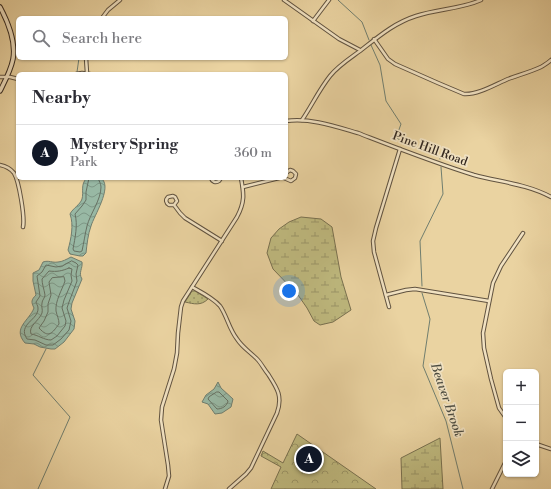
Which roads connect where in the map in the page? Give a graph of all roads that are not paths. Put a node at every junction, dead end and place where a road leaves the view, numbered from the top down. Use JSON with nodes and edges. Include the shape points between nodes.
{"nodes":[{"id":1,"x":120,"y":0,"type":"edge"},
{"id":2,"x":284,"y":0,"type":"edge"},
{"id":3,"x":329,"y":0,"type":"edge"},
{"id":4,"x":481,"y":0,"type":"edge"},
{"id":5,"x":0,"y":7,"type":"edge"},
{"id":6,"x":104,"y":16,"type":"edge"},
{"id":7,"x":313,"y":21,"type":"junction"},
{"id":8,"x":374,"y":39,"type":"junction"},
{"id":9,"x":360,"y":50,"type":"junction"},
{"id":10,"x":86,"y":60,"type":"edge"},
{"id":11,"x":551,"y":60,"type":"edge"},
{"id":12,"x":88,"y":72,"type":"edge"},
{"id":13,"x":0,"y":77,"type":"edge"},
{"id":14,"x":6,"y":77,"type":"junction"},
{"id":15,"x":16,"y":78,"type":"edge"},
{"id":16,"x":0,"y":91,"type":"edge"},
{"id":17,"x":302,"y":120,"type":"junction"},
{"id":18,"x":288,"y":121,"type":"edge"},
{"id":19,"x":400,"y":149,"type":"junction"},
{"id":20,"x":0,"y":165,"type":"edge"},
{"id":21,"x":288,"y":172,"type":"edge"},
{"id":22,"x":16,"y":178,"type":"edge"},
{"id":23,"x":16,"y":180,"type":"edge"},
{"id":24,"x":242,"y":180,"type":"edge"},
{"id":25,"x":270,"y":180,"type":"edge"},
{"id":26,"x":288,"y":180,"type":"edge"},
{"id":27,"x":243,"y":186,"type":"junction"},
{"id":28,"x":551,"y":197,"type":"edge"},
{"id":29,"x":174,"y":205,"type":"junction"},
{"id":30,"x":23,"y":227,"type":"dead end"},
{"id":31,"x":523,"y":233,"type":"dead end"},
{"id":32,"x":222,"y":241,"type":"junction"},
{"id":33,"x":192,"y":287,"type":"junction"},
{"id":34,"x":386,"y":295,"type":"junction"},
{"id":35,"x":489,"y":301,"type":"junction"},
{"id":36,"x":389,"y":307,"type":"dead end"},
{"id":37,"x":503,"y":414,"type":"edge"},
{"id":38,"x":539,"y":446,"type":"edge"},
{"id":39,"x":551,"y":449,"type":"edge"},
{"id":40,"x":503,"y":467,"type":"edge"},
{"id":41,"x":165,"y":489,"type":"edge"},
{"id":42,"x":229,"y":489,"type":"edge"},
{"id":43,"x":492,"y":489,"type":"edge"}],
"edges":[{"from":1,"to":6,"type":"street"},
{"from":2,"to":7,"type":"street"},
{"from":3,"to":7,"type":"street"},
{"from":4,"to":8,"type":"street","via":[[410,18]]},
{"from":5,"to":14,"type":"main road","via":[[13,45],[13,58]]},
{"from":7,"to":9,"type":"street","via":[[339,40]]},
{"from":8,"to":9,"type":"street"},
{"from":8,"to":11,"type":"street","via":[[388,59],[395,64],[464,94],[476,93],[531,71]]},
{"from":9,"to":17,"type":"street","via":[[338,67],[324,84]]},
{"from":10,"to":12,"type":"street"},
{"from":13,"to":14,"type":"street"},
{"from":14,"to":15,"type":"street"},
{"from":14,"to":16,"type":"main road"},
{"from":17,"to":18,"type":"street","name":"Pine Hill Road"},
{"from":17,"to":19,"type":"street","name":"Pine Hill Road","via":[[345,129]]},
{"from":19,"to":28,"type":"street","name":"Pine Hill Road","via":[[467,172],[532,188]]},
{"from":19,"to":34,"type":"street","via":[[373,240]]},
{"from":20,"to":22,"type":"street","via":[[10,169]]},
{"from":21,"to":26,"type":"street","via":[[294,171],[296,175],[291,181]]},
{"from":23,"to":30,"type":"street"},
{"from":24,"to":27,"type":"street"},
{"from":25,"to":27,"type":"street"},
{"from":27,"to":32,"type":"street","via":[[241,209]]},
{"from":29,"to":29,"type":"street","via":[[175,197],[168,197],[166,202]]},
{"from":29,"to":32,"type":"street","via":[[188,220]]},
{"from":31,"to":35,"type":"street","via":[[498,272]]},
{"from":32,"to":33,"type":"street"},
{"from":33,"to":41,"type":"street","via":[[181,306],[177,353],[160,420],[168,459],[169,476]]},
{"from":33,"to":42,"type":"street","via":[[219,306],[233,335],[258,359],[277,388],[280,398],[277,413],[251,468]]},
{"from":34,"to":35,"type":"street","via":[[415,289]]},
{"from":34,"to":36,"type":"street"},
{"from":35,"to":37,"type":"street","via":[[483,343],[490,379]]},
{"from":38,"to":39,"type":"street"},
{"from":40,"to":43,"type":"street"}]}
